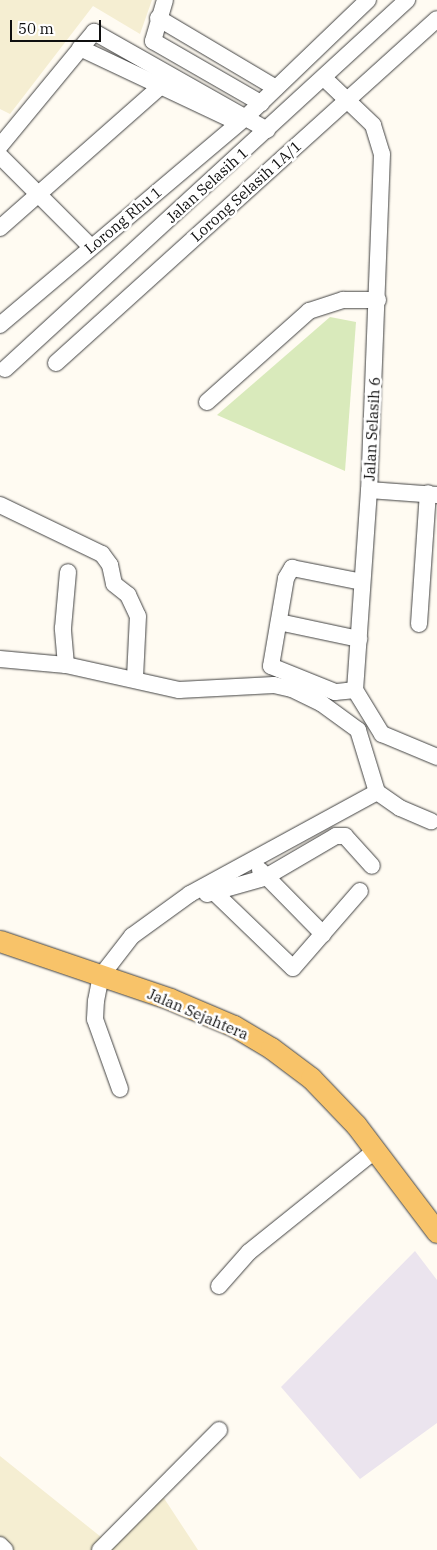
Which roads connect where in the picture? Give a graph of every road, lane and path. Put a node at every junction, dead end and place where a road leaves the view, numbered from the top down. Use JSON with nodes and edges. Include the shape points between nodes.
{"nodes":[{"id":1,"x":164,"y":0,"type":"edge"},
{"id":2,"x":407,"y":0,"type":"edge"},
{"id":3,"x":359,"y":2,"type":"edge"},
{"id":4,"x":158,"y":18,"type":"junction"},
{"id":5,"x":437,"y":19,"type":"edge"},
{"id":6,"x":80,"y":48,"type":"junction"},
{"id":7,"x":324,"y":78,"type":"junction"},
{"id":8,"x":161,"y":86,"type":"junction"},
{"id":9,"x":276,"y":88,"type":"junction"},
{"id":10,"x":348,"y":99,"type":"junction"},
{"id":11,"x":261,"y":103,"type":"junction"},
{"id":12,"x":243,"y":120,"type":"junction"},
{"id":13,"x":7,"y":127,"type":"edge"},
{"id":14,"x":267,"y":130,"type":"junction"},
{"id":15,"x":0,"y":146,"type":"edge"},
{"id":16,"x":0,"y":156,"type":"edge"},
{"id":17,"x":39,"y":193,"type":"junction"},
{"id":18,"x":0,"y":228,"type":"edge"},
{"id":19,"x":91,"y":246,"type":"junction"},
{"id":20,"x":378,"y":300,"type":"junction"},
{"id":21,"x":0,"y":325,"type":"edge"},
{"id":22,"x":56,"y":363,"type":"dead end"},
{"id":23,"x":5,"y":369,"type":"dead end"},
{"id":24,"x":207,"y":402,"type":"dead end"},
{"id":25,"x":370,"y":490,"type":"junction"},
{"id":26,"x":433,"y":494,"type":"edge"},
{"id":27,"x":0,"y":505,"type":"edge"},
{"id":28,"x":68,"y":572,"type":"dead end"},
{"id":29,"x":362,"y":582,"type":"junction"},
{"id":30,"x":279,"y":622,"type":"junction"},
{"id":31,"x":419,"y":624,"type":"dead end"},
{"id":32,"x":359,"y":639,"type":"junction"},
{"id":33,"x":0,"y":659,"type":"edge"},
{"id":34,"x":66,"y":665,"type":"junction"},
{"id":35,"x":135,"y":678,"type":"junction"},
{"id":36,"x":355,"y":690,"type":"junction"},
{"id":37,"x":369,"y":715,"type":"junction"},
{"id":38,"x":358,"y":730,"type":"junction"},
{"id":39,"x":437,"y":757,"type":"edge"},
{"id":40,"x":376,"y":792,"type":"junction"},
{"id":41,"x":431,"y":821,"type":"dead end"},
{"id":42,"x":255,"y":859,"type":"junction"},
{"id":43,"x":372,"y":866,"type":"dead end"},
{"id":44,"x":264,"y":878,"type":"junction"},
{"id":45,"x":360,"y":891,"type":"dead end"},
{"id":46,"x":190,"y":894,"type":"junction"},
{"id":47,"x":215,"y":894,"type":"junction"},
{"id":48,"x":323,"y":934,"type":"junction"},
{"id":49,"x":0,"y":941,"type":"edge"},
{"id":50,"x":101,"y":976,"type":"junction"},
{"id":51,"x":120,"y":1089,"type":"dead end"},
{"id":52,"x":376,"y":1150,"type":"junction"},
{"id":53,"x":437,"y":1232,"type":"edge"},
{"id":54,"x":219,"y":1286,"type":"dead end"},
{"id":55,"x":220,"y":1430,"type":"dead end"},
{"id":56,"x":0,"y":1545,"type":"edge"},
{"id":57,"x":5,"y":1550,"type":"edge"},
{"id":58,"x":100,"y":1550,"type":"edge"}],
"edges":[{"from":1,"to":4,"type":"street"},
{"from":2,"to":7,"type":"street","name":"Jalan Selasih 1"},
{"from":3,"to":9,"type":"street","name":"Lorong Rhu 1"},
{"from":4,"to":9,"type":"street"},
{"from":4,"to":11,"type":"street","via":[[153,41]]},
{"from":5,"to":10,"type":"street","name":"Lorong Selasih 1A/1"},
{"from":6,"to":8,"type":"street"},
{"from":6,"to":12,"type":"street","via":[[94,32]]},
{"from":6,"to":13,"type":"street"},
{"from":7,"to":10,"type":"street","name":"Jalan Selasih 6"},
{"from":7,"to":14,"type":"street","name":"Jalan Selasih 1"},
{"from":8,"to":12,"type":"street"},
{"from":8,"to":17,"type":"street"},
{"from":9,"to":11,"type":"street","name":"Lorong Rhu 1"},
{"from":10,"to":20,"type":"street","name":"Jalan Selasih 6","via":[[373,125],[382,154]]},
{"from":10,"to":22,"type":"street","name":"Lorong Selasih 1A/1"},
{"from":11,"to":12,"type":"street","name":"Lorong Rhu 1"},
{"from":12,"to":14,"type":"street"},
{"from":12,"to":19,"type":"street","name":"Lorong Rhu 1"},
{"from":13,"to":15,"type":"street"},
{"from":14,"to":23,"type":"street","name":"Jalan Selasih 1"},
{"from":16,"to":17,"type":"street"},
{"from":17,"to":18,"type":"street"},
{"from":17,"to":19,"type":"street"},
{"from":19,"to":21,"type":"street","name":"Lorong Rhu 1"},
{"from":20,"to":24,"type":"street","via":[[343,300],[309,311]]},
{"from":20,"to":25,"type":"street","name":"Jalan Selasih 6"},
{"from":25,"to":26,"type":"street"},
{"from":25,"to":29,"type":"street","name":"Jalan Selasih 6"},
{"from":26,"to":31,"type":"street"},
{"from":27,"to":35,"type":"street","via":[[102,554],[110,565],[114,584],[128,595],[138,616]]},
{"from":28,"to":34,"type":"street","via":[[64,628]]},
{"from":29,"to":30,"type":"street","via":[[292,568],[286,578]]},
{"from":29,"to":32,"type":"street","name":"Jalan Selasih 6"},
{"from":30,"to":32,"type":"street"},
{"from":30,"to":36,"type":"street","via":[[271,666],[335,692]]},
{"from":32,"to":36,"type":"street","name":"Jalan Selasih 6"},
{"from":33,"to":34,"type":"street"},
{"from":34,"to":35,"type":"street"},
{"from":35,"to":38,"type":"street","via":[[179,690],[274,685],[292,689],[321,702]]},
{"from":36,"to":37,"type":"street"},
{"from":37,"to":38,"type":"street"},
{"from":37,"to":39,"type":"street","via":[[393,741]]},
{"from":38,"to":40,"type":"street"},
{"from":40,"to":41,"type":"street","via":[[400,808]]},
{"from":40,"to":42,"type":"street"},
{"from":42,"to":44,"type":"street"},
{"from":42,"to":46,"type":"street"},
{"from":43,"to":44,"type":"street","via":[[345,836],[336,836]]},
{"from":44,"to":47,"type":"street"},
{"from":44,"to":48,"type":"street"},
{"from":45,"to":48,"type":"street"},
{"from":46,"to":47,"type":"street"},
{"from":46,"to":50,"type":"street","via":[[132,936]]},
{"from":47,"to":48,"type":"street","via":[[293,968]]},
{"from":49,"to":50,"type":"main road","name":"Jalan Sejahtera"},
{"from":50,"to":51,"type":"street","via":[[95,1019]]},
{"from":50,"to":52,"type":"main road","name":"Jalan Sejahtera","via":[[225,1022],[271,1048],[311,1078]]},
{"from":52,"to":53,"type":"main road","name":"Jalan Sejahtera"},
{"from":52,"to":54,"type":"street","via":[[249,1252]]},
{"from":55,"to":58,"type":"street"},
{"from":56,"to":57,"type":"street"}]}
